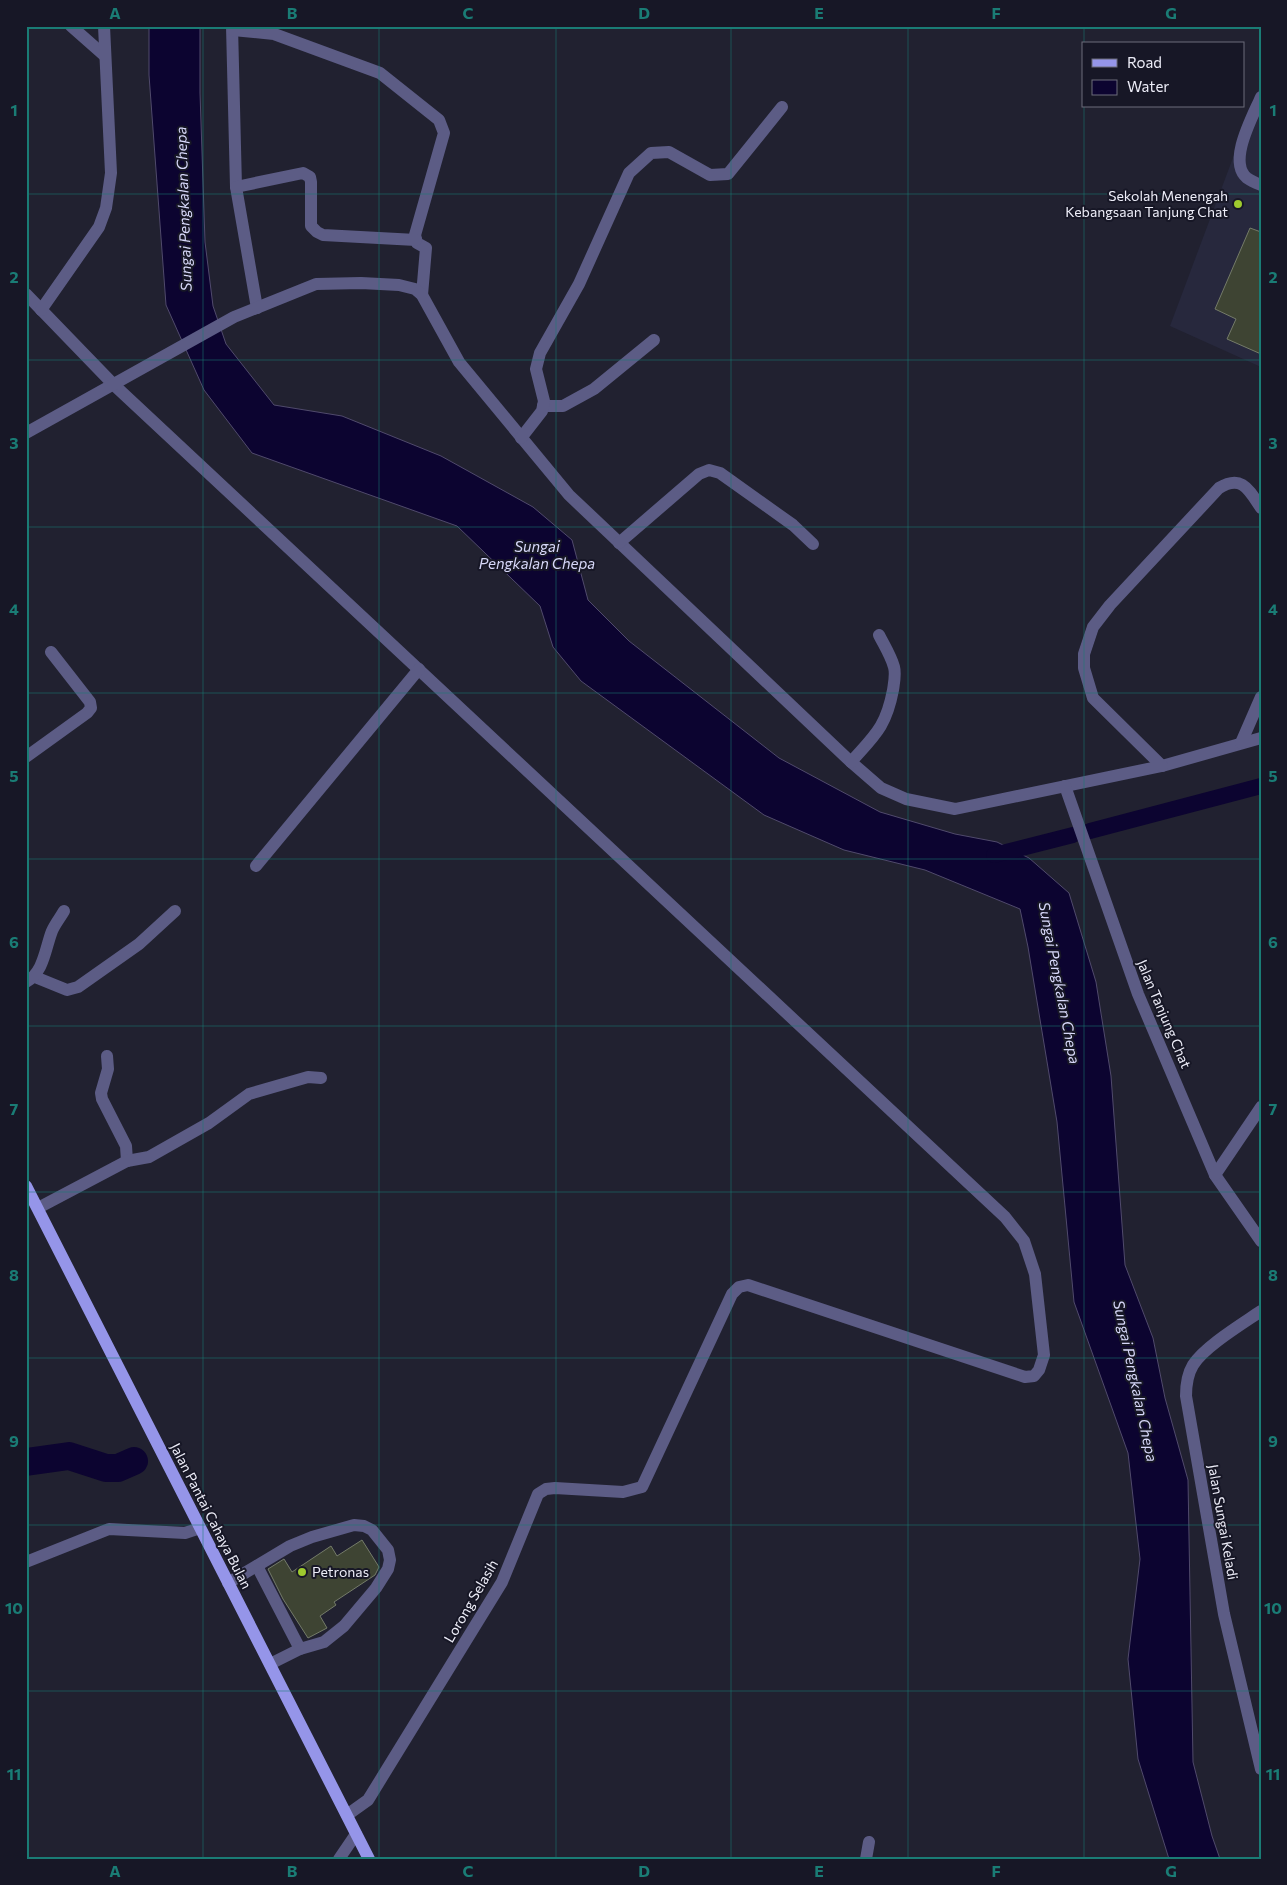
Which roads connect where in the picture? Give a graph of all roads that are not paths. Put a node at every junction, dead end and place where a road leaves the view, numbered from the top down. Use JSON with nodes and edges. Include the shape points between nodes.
{"nodes":[{"id":1,"x":71,"y":26,"type":"edge"},
{"id":2,"x":104,"y":26,"type":"edge"},
{"id":3,"x":233,"y":28,"type":"edge"},
{"id":4,"x":105,"y":56,"type":"junction"},
{"id":5,"x":1261,"y":97,"type":"edge"},
{"id":6,"x":782,"y":107,"type":"dead end"},
{"id":7,"x":1261,"y":185,"type":"edge"},
{"id":8,"x":236,"y":187,"type":"junction"},
{"id":9,"x":416,"y":240,"type":"junction"},
{"id":10,"x":26,"y":294,"type":"edge"},
{"id":11,"x":422,"y":295,"type":"junction"},
{"id":12,"x":257,"y":308,"type":"junction"},
{"id":13,"x":41,"y":310,"type":"junction"},
{"id":14,"x":654,"y":340,"type":"dead end"},
{"id":15,"x":113,"y":384,"type":"junction"},
{"id":16,"x":543,"y":406,"type":"junction"},
{"id":17,"x":26,"y":433,"type":"edge"},
{"id":18,"x":521,"y":438,"type":"junction"},
{"id":19,"x":1261,"y":508,"type":"edge"},
{"id":20,"x":619,"y":543,"type":"junction"},
{"id":21,"x":813,"y":544,"type":"dead end"},
{"id":22,"x":878,"y":635,"type":"dead end"},
{"id":23,"x":51,"y":652,"type":"dead end"},
{"id":24,"x":419,"y":669,"type":"junction"},
{"id":25,"x":1261,"y":697,"type":"edge"},
{"id":26,"x":1261,"y":738,"type":"edge"},
{"id":27,"x":1241,"y":743,"type":"junction"},
{"id":28,"x":26,"y":757,"type":"edge"},
{"id":29,"x":851,"y":762,"type":"junction"},
{"id":30,"x":1162,"y":766,"type":"junction"},
{"id":31,"x":1065,"y":786,"type":"junction"},
{"id":32,"x":256,"y":866,"type":"dead end"},
{"id":33,"x":64,"y":911,"type":"dead end"},
{"id":34,"x":175,"y":911,"type":"dead end"},
{"id":35,"x":31,"y":980,"type":"edge"},
{"id":36,"x":107,"y":1056,"type":"dead end"},
{"id":37,"x":321,"y":1078,"type":"dead end"},
{"id":38,"x":1261,"y":1107,"type":"edge"},
{"id":39,"x":127,"y":1161,"type":"junction"},
{"id":40,"x":1215,"y":1175,"type":"junction"},
{"id":41,"x":26,"y":1186,"type":"edge"},
{"id":42,"x":38,"y":1208,"type":"junction"},
{"id":43,"x":1261,"y":1241,"type":"edge"},
{"id":44,"x":1261,"y":1311,"type":"edge"},
{"id":45,"x":200,"y":1528,"type":"junction"},
{"id":46,"x":26,"y":1562,"type":"edge"},
{"id":47,"x":257,"y":1566,"type":"junction"},
{"id":48,"x":228,"y":1583,"type":"junction"},
{"id":49,"x":300,"y":1648,"type":"junction"},
{"id":50,"x":270,"y":1664,"type":"junction"},
{"id":51,"x":1261,"y":1769,"type":"edge"},
{"id":52,"x":346,"y":1815,"type":"junction"},
{"id":53,"x":356,"y":1834,"type":"junction"},
{"id":54,"x":869,"y":1842,"type":"dead end"},
{"id":55,"x":339,"y":1859,"type":"edge"},
{"id":56,"x":369,"y":1859,"type":"edge"},
{"id":57,"x":866,"y":1859,"type":"edge"}],
"edges":[{"from":1,"to":4,"type":"street"},
{"from":2,"to":4,"type":"street"},
{"from":3,"to":8,"type":"street"},
{"from":3,"to":9,"type":"street","via":[[274,34],[380,73],[439,120],[444,133]]},
{"from":4,"to":13,"type":"street","via":[[111,173],[106,208],[99,227]]},
{"from":5,"to":7,"type":"street","via":[[1239,150],[1245,177]]},
{"from":6,"to":16,"type":"street","via":[[728,174],[710,175],[669,152],[651,153],[629,173],[579,284],[537,362]]},
{"from":8,"to":9,"type":"street","via":[[303,173],[310,177],[311,226],[317,232],[323,235]]},
{"from":8,"to":12,"type":"street"},
{"from":9,"to":11,"type":"street","via":[[426,248]]},
{"from":10,"to":13,"type":"street"},
{"from":11,"to":12,"type":"street","via":[[416,289],[400,284],[316,284]]},
{"from":11,"to":18,"type":"street","via":[[459,362]]},
{"from":12,"to":15,"type":"street","via":[[234,317]]},
{"from":13,"to":15,"type":"street"},
{"from":14,"to":16,"type":"street","via":[[594,389],[563,406]]},
{"from":15,"to":17,"type":"street"},
{"from":15,"to":24,"type":"street"},
{"from":16,"to":18,"type":"street"},
{"from":18,"to":20,"type":"street","via":[[569,495]]},
{"from":19,"to":30,"type":"street","via":[[1247,486],[1228,482],[1218,488],[1093,627],[1084,654],[1084,668],[1093,698]]},
{"from":20,"to":21,"type":"street","via":[[699,474],[709,470],[720,472],[785,519]]},
{"from":20,"to":29,"type":"street"},
{"from":22,"to":29,"type":"street","via":[[894,669],[889,710],[883,725]]},
{"from":23,"to":28,"type":"street","via":[[90,702],[91,708]]},
{"from":24,"to":32,"type":"street"},
{"from":24,"to":52,"type":"street","name":"Lorong Selasih","via":[[1005,1217],[1024,1242],[1035,1274],[1044,1355],[1034,1376],[1025,1377],[748,1285],[739,1287],[732,1294],[642,1487],[623,1492],[555,1488],[538,1494],[502,1582],[368,1800]]},
{"from":25,"to":27,"type":"street"},
{"from":26,"to":27,"type":"street"},
{"from":27,"to":30,"type":"street"},
{"from":29,"to":31,"type":"street","via":[[881,788],[906,799],[954,809]]},
{"from":30,"to":31,"type":"street"},
{"from":31,"to":40,"type":"street","name":"Jalan Tanjung Chat","via":[[1138,994]]},
{"from":33,"to":35,"type":"street","via":[[53,930],[41,966]]},
{"from":34,"to":35,"type":"street","via":[[139,944],[78,987],[67,990]]},
{"from":36,"to":39,"type":"street","via":[[102,1099],[126,1146]]},
{"from":37,"to":39,"type":"street","via":[[308,1078],[249,1094],[149,1157]]},
{"from":38,"to":40,"type":"street"},
{"from":39,"to":42,"type":"street"},
{"from":40,"to":43,"type":"street","name":"Jalan Tanjung Chat"},
{"from":41,"to":42,"type":"main road","name":"Jalan Pantai Cahaya Bulan"},
{"from":42,"to":45,"type":"main road","name":"Jalan Pantai Cahaya Bulan"},
{"from":44,"to":51,"type":"street","name":"Jalan Sungai Keladi","via":[[1202,1354],[1187,1380],[1186,1396],[1222,1600]]},
{"from":45,"to":46,"type":"street","via":[[185,1533],[109,1529]]},
{"from":45,"to":48,"type":"main road","name":"Jalan Pantai Cahaya Bulan"},
{"from":47,"to":48,"type":"street"},
{"from":47,"to":49,"type":"street"},
{"from":47,"to":49,"type":"street","via":[[290,1546],[354,1525],[372,1530],[388,1550],[388,1569],[344,1626],[324,1642]]},
{"from":48,"to":50,"type":"main road","name":"Jalan Pantai Cahaya Bulan"},
{"from":49,"to":50,"type":"street"},
{"from":50,"to":52,"type":"main road","name":"Jalan Pantai Cahaya Bulan"},
{"from":52,"to":53,"type":"main road","name":"Jalan Pantai Cahaya Bulan"},
{"from":53,"to":55,"type":"street"},
{"from":53,"to":56,"type":"main road","name":"Jalan Pantai Cahaya Bulan"},
{"from":54,"to":57,"type":"street"}]}
